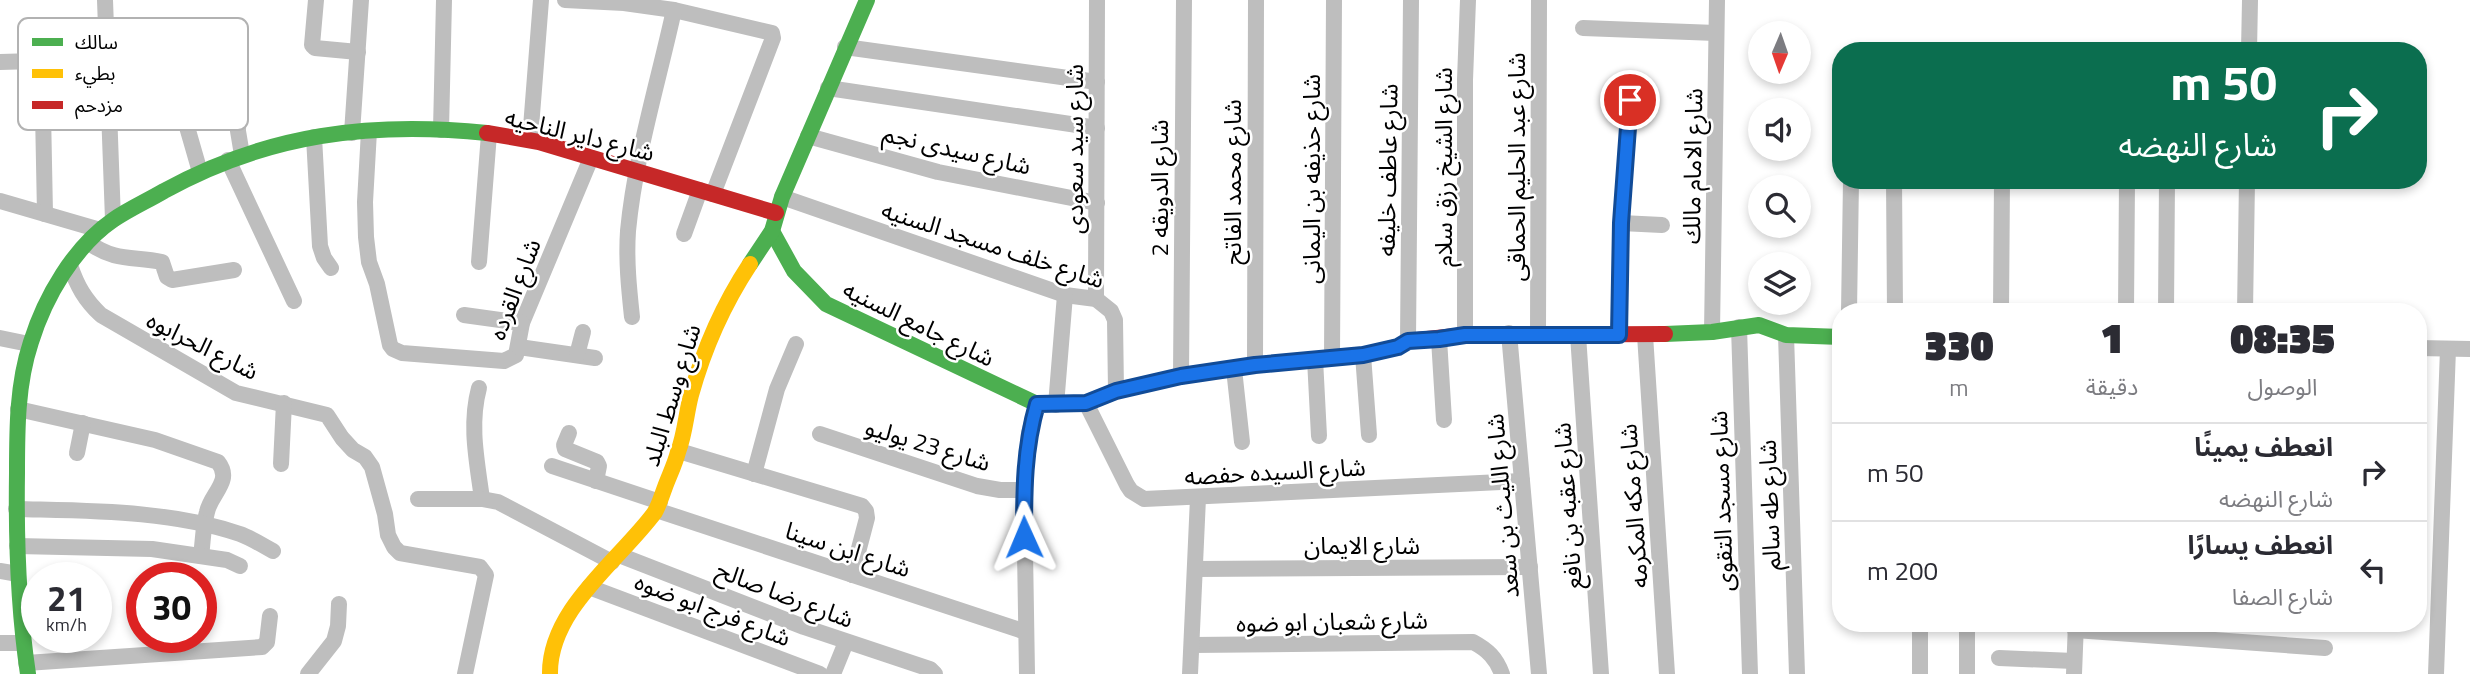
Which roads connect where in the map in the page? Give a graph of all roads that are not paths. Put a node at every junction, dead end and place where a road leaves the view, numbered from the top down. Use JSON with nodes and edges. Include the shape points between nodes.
{"nodes":[{"id":1,"x":105,"y":0,"type":"edge"},
{"id":2,"x":317,"y":0,"type":"edge"},
{"id":3,"x":361,"y":0,"type":"edge"},
{"id":4,"x":444,"y":0,"type":"edge"},
{"id":5,"x":541,"y":0,"type":"edge"},
{"id":6,"x":565,"y":0,"type":"edge"},
{"id":7,"x":867,"y":0,"type":"edge"},
{"id":8,"x":1184,"y":0,"type":"edge"},
{"id":9,"x":1256,"y":0,"type":"edge"},
{"id":10,"x":1334,"y":0,"type":"edge"},
{"id":11,"x":1411,"y":0,"type":"edge"},
{"id":12,"x":1468,"y":0,"type":"edge"},
{"id":13,"x":1539,"y":0,"type":"edge"},
{"id":14,"x":1717,"y":0,"type":"edge"},
{"id":15,"x":2250,"y":0,"type":"edge"},
{"id":16,"x":1093,"y":1,"type":"edge"},
{"id":17,"x":674,"y":10,"type":"junction"},
{"id":18,"x":106,"y":18,"type":"edge"},
{"id":19,"x":1583,"y":28,"type":"dead end"},
{"id":20,"x":1716,"y":33,"type":"junction"},
{"id":21,"x":2249,"y":42,"type":"edge"},
{"id":22,"x":845,"y":47,"type":"junction"},
{"id":23,"x":358,"y":52,"type":"junction"},
{"id":24,"x":0,"y":62,"type":"edge"},
{"id":25,"x":18,"y":62,"type":"edge"},
{"id":26,"x":1097,"y":82,"type":"junction"},
{"id":27,"x":828,"y":88,"type":"junction"},
{"id":28,"x":1630,"y":100,"type":"dead end"},
{"id":29,"x":1097,"y":128,"type":"junction"},
{"id":30,"x":44,"y":130,"type":"edge"},
{"id":31,"x":107,"y":130,"type":"edge"},
{"id":32,"x":188,"y":130,"type":"edge"},
{"id":33,"x":238,"y":130,"type":"edge"},
{"id":34,"x":441,"y":130,"type":"junction"},
{"id":35,"x":369,"y":131,"type":"junction"},
{"id":36,"x":352,"y":132,"type":"junction"},
{"id":37,"x":489,"y":134,"type":"junction"},
{"id":38,"x":808,"y":136,"type":"junction"},
{"id":39,"x":314,"y":138,"type":"junction"},
{"id":40,"x":530,"y":140,"type":"junction"},
{"id":41,"x":235,"y":157,"type":"junction"},
{"id":42,"x":591,"y":158,"type":"junction"},
{"id":43,"x":637,"y":171,"type":"junction"},
{"id":44,"x":200,"y":172,"type":"junction"},
{"id":45,"x":1851,"y":189,"type":"edge"},
{"id":46,"x":1894,"y":189,"type":"edge"},
{"id":47,"x":2002,"y":189,"type":"edge"},
{"id":48,"x":2127,"y":189,"type":"edge"},
{"id":49,"x":2167,"y":189,"type":"edge"},
{"id":50,"x":2247,"y":189,"type":"edge"},
{"id":51,"x":706,"y":192,"type":"junction"},
{"id":52,"x":782,"y":197,"type":"junction"},
{"id":53,"x":0,"y":201,"type":"edge"},
{"id":54,"x":1097,"y":202,"type":"junction"},
{"id":55,"x":776,"y":213,"type":"junction"},
{"id":56,"x":45,"y":214,"type":"junction"},
{"id":57,"x":1621,"y":223,"type":"junction"},
{"id":58,"x":107,"y":225,"type":"junction"},
{"id":59,"x":1662,"y":225,"type":"dead end"},
{"id":60,"x":772,"y":231,"type":"junction"},
{"id":61,"x":684,"y":234,"type":"dead end"},
{"id":62,"x":89,"y":243,"type":"junction"},
{"id":63,"x":479,"y":262,"type":"dead end"},
{"id":64,"x":70,"y":265,"type":"junction"},
{"id":65,"x":331,"y":268,"type":"dead end"},
{"id":66,"x":234,"y":270,"type":"dead end"},
{"id":67,"x":1065,"y":295,"type":"junction"},
{"id":68,"x":1097,"y":299,"type":"junction"},
{"id":69,"x":294,"y":301,"type":"dead end"},
{"id":70,"x":1849,"y":303,"type":"edge"},
{"id":71,"x":1895,"y":303,"type":"edge"},
{"id":72,"x":2001,"y":303,"type":"edge"},
{"id":73,"x":2126,"y":303,"type":"edge"},
{"id":74,"x":2166,"y":303,"type":"edge"},
{"id":75,"x":2245,"y":303,"type":"edge"},
{"id":76,"x":464,"y":315,"type":"dead end"},
{"id":77,"x":632,"y":317,"type":"dead end"},
{"id":78,"x":522,"y":323,"type":"junction"},
{"id":79,"x":1739,"y":327,"type":"junction"},
{"id":80,"x":583,"y":332,"type":"dead end"},
{"id":81,"x":1712,"y":332,"type":"junction"},
{"id":82,"x":1509,"y":333,"type":"junction"},
{"id":83,"x":1538,"y":334,"type":"junction"},
{"id":84,"x":1465,"y":335,"type":"junction"},
{"id":85,"x":1578,"y":335,"type":"junction"},
{"id":86,"x":1619,"y":335,"type":"junction"},
{"id":87,"x":1644,"y":335,"type":"junction"},
{"id":88,"x":1786,"y":335,"type":"junction"},
{"id":89,"x":1832,"y":337,"type":"edge"},
{"id":90,"x":0,"y":338,"type":"edge"},
{"id":91,"x":1439,"y":339,"type":"junction"},
{"id":92,"x":1408,"y":341,"type":"junction"},
{"id":93,"x":29,"y":344,"type":"junction"},
{"id":94,"x":796,"y":344,"type":"dead end"},
{"id":95,"x":519,"y":347,"type":"junction"},
{"id":96,"x":2427,"y":348,"type":"edge"},
{"id":97,"x":2448,"y":349,"type":"junction"},
{"id":98,"x":2470,"y":349,"type":"edge"},
{"id":99,"x":577,"y":355,"type":"junction"},
{"id":100,"x":1363,"y":355,"type":"junction"},
{"id":101,"x":595,"y":358,"type":"dead end"},
{"id":102,"x":1332,"y":358,"type":"junction"},
{"id":103,"x":1315,"y":359,"type":"junction"},
{"id":104,"x":1255,"y":365,"type":"junction"},
{"id":105,"x":1234,"y":369,"type":"junction"},
{"id":106,"x":1181,"y":376,"type":"junction"},
{"id":107,"x":480,"y":388,"type":"dead end"},
{"id":108,"x":1116,"y":391,"type":"junction"},
{"id":109,"x":284,"y":403,"type":"junction"},
{"id":110,"x":1086,"y":403,"type":"junction"},
{"id":111,"x":1037,"y":404,"type":"junction"},
{"id":112,"x":1056,"y":405,"type":"junction"},
{"id":113,"x":18,"y":409,"type":"junction"},
{"id":114,"x":1444,"y":420,"type":"dead end"},
{"id":115,"x":83,"y":423,"type":"junction"},
{"id":116,"x":569,"y":433,"type":"dead end"},
{"id":117,"x":820,"y":434,"type":"dead end"},
{"id":118,"x":1368,"y":435,"type":"dead end"},
{"id":119,"x":1319,"y":436,"type":"dead end"},
{"id":120,"x":1241,"y":442,"type":"dead end"},
{"id":121,"x":679,"y":451,"type":"junction"},
{"id":122,"x":77,"y":453,"type":"dead end"},
{"id":123,"x":281,"y":464,"type":"dead end"},
{"id":124,"x":552,"y":467,"type":"dead end"},
{"id":125,"x":754,"y":474,"type":"junction"},
{"id":126,"x":596,"y":481,"type":"junction"},
{"id":127,"x":1522,"y":481,"type":"junction"},
{"id":128,"x":0,"y":487,"type":"edge"},
{"id":129,"x":17,"y":489,"type":"junction"},
{"id":130,"x":1024,"y":490,"type":"junction"},
{"id":131,"x":1198,"y":498,"type":"junction"},
{"id":132,"x":418,"y":499,"type":"dead end"},
{"id":133,"x":482,"y":499,"type":"junction"},
{"id":134,"x":658,"y":506,"type":"junction"},
{"id":135,"x":16,"y":509,"type":"junction"},
{"id":136,"x":205,"y":526,"type":"junction"},
{"id":137,"x":17,"y":546,"type":"junction"},
{"id":138,"x":273,"y":551,"type":"dead end"},
{"id":139,"x":201,"y":556,"type":"junction"},
{"id":140,"x":615,"y":558,"type":"junction"},
{"id":141,"x":240,"y":566,"type":"dead end"},
{"id":142,"x":1530,"y":567,"type":"junction"},
{"id":143,"x":1195,"y":569,"type":"junction"},
{"id":144,"x":0,"y":571,"type":"edge"},
{"id":145,"x":18,"y":574,"type":"junction"},
{"id":146,"x":852,"y":575,"type":"junction"},
{"id":147,"x":589,"y":587,"type":"junction"},
{"id":148,"x":339,"y":604,"type":"dead end"},
{"id":149,"x":270,"y":616,"type":"dead end"},
{"id":150,"x":21,"y":626,"type":"edge"},
{"id":151,"x":1026,"y":632,"type":"junction"},
{"id":152,"x":1920,"y":632,"type":"edge"},
{"id":153,"x":1967,"y":632,"type":"edge"},
{"id":154,"x":2076,"y":632,"type":"edge"},
{"id":155,"x":2144,"y":632,"type":"edge"},
{"id":156,"x":846,"y":642,"type":"junction"},
{"id":157,"x":0,"y":643,"type":"edge"},
{"id":158,"x":21,"y":643,"type":"edge"},
{"id":159,"x":1192,"y":645,"type":"junction"},
{"id":160,"x":2325,"y":648,"type":"dead end"},
{"id":161,"x":1998,"y":658,"type":"dead end"},
{"id":162,"x":27,"y":668,"type":"edge"},
{"id":163,"x":2074,"y":668,"type":"edge"},
{"id":164,"x":308,"y":674,"type":"edge"},
{"id":165,"x":465,"y":674,"type":"edge"},
{"id":166,"x":550,"y":674,"type":"edge"},
{"id":167,"x":820,"y":674,"type":"edge"},
{"id":168,"x":833,"y":674,"type":"edge"},
{"id":169,"x":935,"y":674,"type":"edge"},
{"id":170,"x":1027,"y":674,"type":"edge"},
{"id":171,"x":1190,"y":674,"type":"edge"},
{"id":172,"x":1502,"y":674,"type":"edge"},
{"id":173,"x":1539,"y":674,"type":"edge"},
{"id":174,"x":1601,"y":674,"type":"edge"},
{"id":175,"x":1667,"y":674,"type":"edge"},
{"id":176,"x":1750,"y":674,"type":"edge"},
{"id":177,"x":1797,"y":674,"type":"edge"},
{"id":178,"x":1920,"y":674,"type":"edge"},
{"id":179,"x":1967,"y":674,"type":"edge"},
{"id":180,"x":2436,"y":674,"type":"edge"}],
"edges":[{"from":1,"to":18,"type":"street"},
{"from":2,"to":23,"type":"street","via":[[312,45]]},
{"from":3,"to":23,"type":"street"},
{"from":4,"to":34,"type":"street"},
{"from":5,"to":40,"type":"street"},
{"from":6,"to":17,"type":"street"},
{"from":7,"to":22,"type":"street","name":"شارع وسط البلد"},
{"from":8,"to":106,"type":"street","name":"شارع الدويقه 2"},
{"from":9,"to":104,"type":"street","name":"شارع محمد الفاتح"},
{"from":10,"to":102,"type":"street","name":"شارع حذيفه بن اليمانى"},
{"from":11,"to":92,"type":"street","name":"شارع عاطف خليفه"},
{"from":12,"to":84,"type":"street","name":"شارع الشيخ رزق سلام"},
{"from":13,"to":83,"type":"street","name":"شارع عبد الحليم الحماقى"},
{"from":14,"to":20,"type":"street","name":"شارع الامام مالك"},
{"from":15,"to":21,"type":"street"},
{"from":16,"to":26,"type":"street","name":"شارع سيد سعودى"},
{"from":17,"to":43,"type":"street"},
{"from":17,"to":51,"type":"street","via":[[768,31],[773,36]]},
{"from":19,"to":20,"type":"street"},
{"from":20,"to":81,"type":"street","name":"شارع الامام مالك"},
{"from":22,"to":26,"type":"street"},
{"from":22,"to":27,"type":"street","name":"شارع وسط البلد"},
{"from":23,"to":36,"type":"street"},
{"from":24,"to":25,"type":"street"},
{"from":26,"to":29,"type":"street","name":"شارع سيد سعودى"},
{"from":27,"to":29,"type":"street"},
{"from":27,"to":38,"type":"street","name":"شارع وسط البلد"},
{"from":28,"to":57,"type":"street"},
{"from":29,"to":54,"type":"street","name":"شارع سيد سعودى"},
{"from":30,"to":56,"type":"street"},
{"from":31,"to":58,"type":"street"},
{"from":32,"to":44,"type":"street"},
{"from":33,"to":41,"type":"street"},
{"from":34,"to":35,"type":"street","name":"شارع داير الناحيه"},
{"from":34,"to":37,"type":"street","name":"شارع داير الناحيه"},
{"from":35,"to":36,"type":"street","name":"شارع داير الناحيه"},
{"from":35,"to":95,"type":"street","name":"شارع القرده","via":[[366,237],[390,345],[402,353],[504,361],[516,355]]},
{"from":36,"to":39,"type":"street","name":"شارع داير الناحيه"},
{"from":37,"to":40,"type":"street","name":"شارع داير الناحيه"},
{"from":37,"to":63,"type":"street"},
{"from":38,"to":52,"type":"street","name":"شارع وسط البلد"},
{"from":38,"to":54,"type":"street","name":"شارع سيدى نجم","via":[[938,172]]},
{"from":39,"to":41,"type":"street","name":"شارع داير الناحيه"},
{"from":39,"to":65,"type":"street","via":[[320,246]]},
{"from":40,"to":42,"type":"street","name":"شارع داير الناحيه"},
{"from":41,"to":44,"type":"street","name":"شارع داير الناحيه"},
{"from":41,"to":69,"type":"street"},
{"from":42,"to":43,"type":"street","name":"شارع داير الناحيه"},
{"from":42,"to":78,"type":"street","name":"شارع القرده"},
{"from":43,"to":51,"type":"street","name":"شارع داير الناحيه"},
{"from":43,"to":77,"type":"street","via":[[628,230]]},
{"from":44,"to":58,"type":"street","name":"شارع داير الناحيه"},
{"from":45,"to":70,"type":"street"},
{"from":46,"to":71,"type":"street"},
{"from":47,"to":72,"type":"street"},
{"from":48,"to":73,"type":"street"},
{"from":49,"to":74,"type":"street"},
{"from":50,"to":75,"type":"street"},
{"from":51,"to":55,"type":"street","name":"شارع داير الناحيه"},
{"from":51,"to":61,"type":"street"},
{"from":52,"to":55,"type":"street","name":"شارع وسط البلد"},
{"from":52,"to":67,"type":"street","name":"شارع خلف مسجد السنيه"},
{"from":53,"to":56,"type":"street"},
{"from":54,"to":68,"type":"street","name":"شارع سيد سعودى"},
{"from":55,"to":60,"type":"street","name":"شارع وسط البلد"},
{"from":56,"to":58,"type":"street"},
{"from":57,"to":59,"type":"street"},
{"from":57,"to":86,"type":"street"},
{"from":58,"to":62,"type":"street","name":"شارع داير الناحيه"},
{"from":60,"to":111,"type":"street","name":"شارع جامع السنيه","via":[[785,260],[826,304]]},
{"from":60,"to":121,"type":"street","name":"شارع وسط البلد","via":[[735,287],[709,340]]},
{"from":62,"to":64,"type":"street","name":"شارع داير الناحيه"},
{"from":62,"to":66,"type":"street","via":[[117,258],[162,262],[172,280]]},
{"from":64,"to":93,"type":"street","name":"شارع داير الناحيه"},
{"from":64,"to":109,"type":"street","name":"شارع الحرابوه","via":[[86,302],[101,315],[236,393]]},
{"from":67,"to":68,"type":"street","name":"شارع خلف مسجد السنيه"},
{"from":67,"to":112,"type":"street"},
{"from":68,"to":108,"type":"street","name":"شارع خلف مسجد السنيه","via":[[1115,320]]},
{"from":76,"to":78,"type":"street"},
{"from":78,"to":95,"type":"street","name":"شارع القرده"},
{"from":79,"to":81,"type":"street"},
{"from":79,"to":88,"type":"street","via":[[1759,325]]},
{"from":79,"to":176,"type":"street","name":"شارع مسجد التقوى"},
{"from":80,"to":99,"type":"street"},
{"from":81,"to":87,"type":"street"},
{"from":82,"to":83,"type":"street"},
{"from":82,"to":84,"type":"street"},
{"from":82,"to":127,"type":"street","name":"شارع الليث بن سعد"},
{"from":83,"to":85,"type":"street"},
{"from":84,"to":91,"type":"street"},
{"from":85,"to":86,"type":"street"},
{"from":85,"to":174,"type":"street","name":"شارع عقبه بن نافع"},
{"from":86,"to":87,"type":"street"},
{"from":87,"to":175,"type":"street","name":"شارع مكه المكرمه"},
{"from":88,"to":89,"type":"street"},
{"from":88,"to":177,"type":"street","name":"شارع طه سالم"},
{"from":90,"to":93,"type":"street"},
{"from":91,"to":92,"type":"street"},
{"from":91,"to":114,"type":"street"},
{"from":92,"to":100,"type":"street"},
{"from":93,"to":113,"type":"street","name":"شارع داير الناحيه"},
{"from":94,"to":125,"type":"street","via":[[777,389]]},
{"from":95,"to":99,"type":"street"},
{"from":96,"to":97,"type":"street"},
{"from":97,"to":98,"type":"street"},
{"from":97,"to":180,"type":"street"},
{"from":99,"to":101,"type":"street"},
{"from":100,"to":102,"type":"street"},
{"from":100,"to":118,"type":"street"},
{"from":102,"to":103,"type":"street"},
{"from":103,"to":104,"type":"street"},
{"from":103,"to":119,"type":"street"},
{"from":104,"to":105,"type":"street"},
{"from":105,"to":106,"type":"street"},
{"from":105,"to":120,"type":"street"},
{"from":106,"to":108,"type":"street"},
{"from":107,"to":133,"type":"street","via":[[473,428]]},
{"from":108,"to":110,"type":"street"},
{"from":109,"to":123,"type":"street"},
{"from":109,"to":165,"type":"street","name":"شارع الحرابوه","via":[[327,415],[342,438],[368,460],[388,535],[400,553],[484,570]]},
{"from":110,"to":112,"type":"street"},
{"from":110,"to":131,"type":"street","name":"شارع السيده حفصه","via":[[1131,491],[1152,501]]},
{"from":111,"to":112,"type":"street"},
{"from":111,"to":130,"type":"street","via":[[1029,432]]},
{"from":113,"to":115,"type":"street"},
{"from":113,"to":129,"type":"street","name":"شارع داير الناحيه"},
{"from":115,"to":122,"type":"street"},
{"from":115,"to":136,"type":"street","via":[[155,440],[218,462],[223,480],[207,511]]},
{"from":116,"to":126,"type":"street","via":[[565,449],[597,462]]},
{"from":117,"to":130,"type":"street","name":"شارع 23 يوليو","via":[[977,486]]},
{"from":121,"to":125,"type":"street"},
{"from":121,"to":134,"type":"street","name":"شارع وسط البلد"},
{"from":124,"to":126,"type":"street","name":"شارع ابن سينا"},
{"from":125,"to":146,"type":"street","via":[[864,508],[867,518]]},
{"from":126,"to":134,"type":"street","name":"شارع ابن سينا"},
{"from":127,"to":131,"type":"street","name":"شارع السيده حفصه"},
{"from":127,"to":142,"type":"street","name":"شارع الليث بن سعد"},
{"from":128,"to":129,"type":"street"},
{"from":129,"to":135,"type":"street","name":"شارع داير الناحيه"},
{"from":130,"to":151,"type":"street"},
{"from":131,"to":143,"type":"street"},
{"from":132,"to":133,"type":"street","name":"شارع رضا صالح"},
{"from":133,"to":140,"type":"street","name":"شارع رضا صالح"},
{"from":134,"to":140,"type":"street","name":"شارع وسط البلد"},
{"from":134,"to":146,"type":"street","name":"شارع ابن سينا"},
{"from":135,"to":136,"type":"street","via":[[97,511]]},
{"from":135,"to":137,"type":"street","name":"شارع داير الناحيه"},
{"from":136,"to":138,"type":"street","via":[[241,535]]},
{"from":136,"to":139,"type":"street"},
{"from":137,"to":139,"type":"street","via":[[152,549]]},
{"from":137,"to":145,"type":"street","name":"شارع داير الناحيه"},
{"from":139,"to":141,"type":"street"},
{"from":140,"to":147,"type":"street","name":"شارع وسط البلد"},
{"from":140,"to":156,"type":"street","name":"شارع رضا صالح"},
{"from":142,"to":143,"type":"street","name":"شارع الايمان"},
{"from":142,"to":173,"type":"street","name":"شارع الليث بن سعد"},
{"from":143,"to":159,"type":"street"},
{"from":144,"to":145,"type":"street"},
{"from":145,"to":150,"type":"street","name":"شارع داير الناحيه"},
{"from":146,"to":151,"type":"street","name":"شارع ابن سينا"},
{"from":147,"to":166,"type":"street","name":"شارع وسط البلد","via":[[569,613],[556,641]]},
{"from":147,"to":167,"type":"street","name":"شارع فرج ابو ضوه"},
{"from":148,"to":164,"type":"street","via":[[334,640]]},
{"from":149,"to":162,"type":"street","via":[[267,642],[262,647]]},
{"from":151,"to":170,"type":"street"},
{"from":152,"to":178,"type":"street"},
{"from":153,"to":179,"type":"street"},
{"from":154,"to":163,"type":"street"},
{"from":155,"to":160,"type":"street"},
{"from":156,"to":168,"type":"street"},
{"from":156,"to":169,"type":"street","name":"شارع رضا صالح"},
{"from":157,"to":158,"type":"street"},
{"from":159,"to":171,"type":"street"},
{"from":159,"to":172,"type":"street","name":"شارع شعبان ابو ضوه","via":[[1473,642],[1486,649]]},
{"from":161,"to":163,"type":"street"}]}
